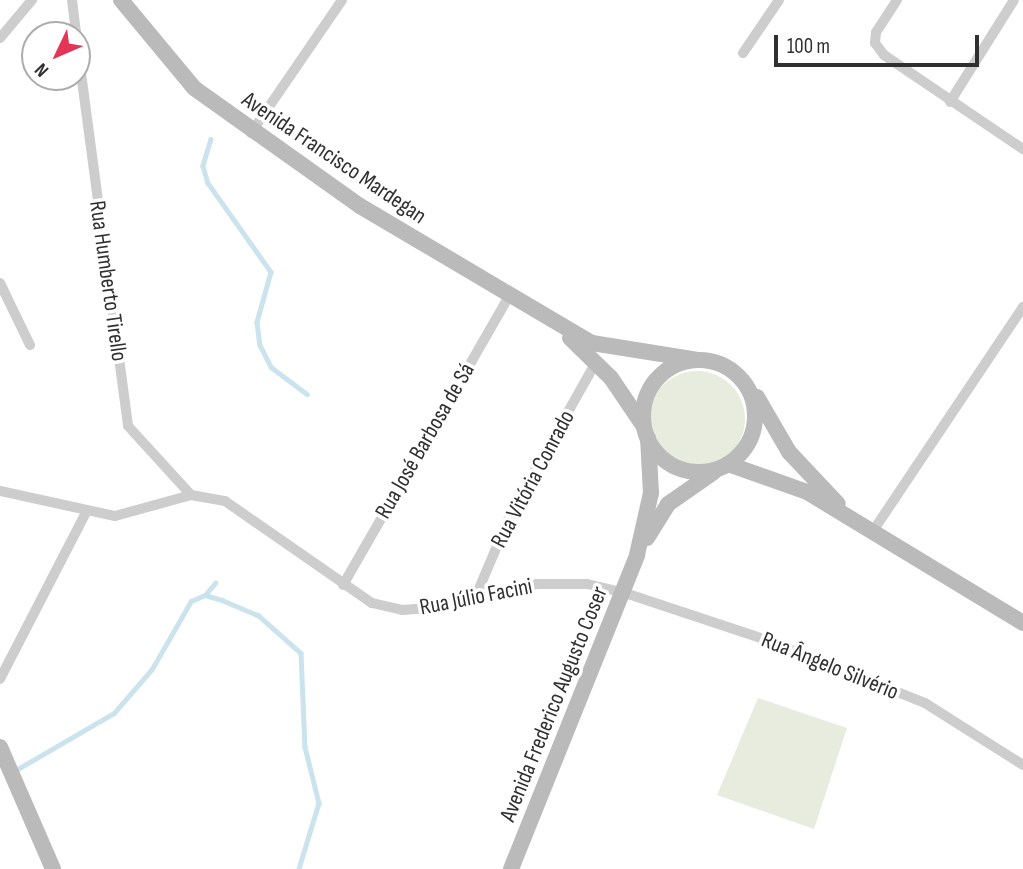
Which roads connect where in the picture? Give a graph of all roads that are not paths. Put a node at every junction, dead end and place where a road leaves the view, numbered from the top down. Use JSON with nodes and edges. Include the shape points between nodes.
{"nodes":[{"id":1,"x":32,"y":0,"type":"edge"},
{"id":2,"x":72,"y":0,"type":"edge"},
{"id":3,"x":121,"y":0,"type":"edge"},
{"id":4,"x":342,"y":0,"type":"edge"},
{"id":5,"x":779,"y":0,"type":"edge"},
{"id":6,"x":897,"y":0,"type":"edge"},
{"id":7,"x":1014,"y":0,"type":"edge"},
{"id":8,"x":74,"y":21,"type":"edge"},
{"id":9,"x":0,"y":38,"type":"edge"},
{"id":10,"x":743,"y":53,"type":"dead end"},
{"id":11,"x":83,"y":91,"type":"edge"},
{"id":12,"x":950,"y":102,"type":"junction"},
{"id":13,"x":251,"y":133,"type":"junction"},
{"id":14,"x":1023,"y":149,"type":"edge"},
{"id":15,"x":0,"y":283,"type":"edge"},
{"id":16,"x":508,"y":298,"type":"junction"},
{"id":17,"x":1023,"y":307,"type":"edge"},
{"id":18,"x":549,"y":322,"type":"junction"},
{"id":19,"x":30,"y":345,"type":"dead end"},
{"id":20,"x":698,"y":360,"type":"junction"},
{"id":21,"x":596,"y":362,"type":"junction"},
{"id":22,"x":745,"y":384,"type":"junction"},
{"id":23,"x":646,"y":433,"type":"junction"},
{"id":24,"x":723,"y":466,"type":"junction"},
{"id":25,"x":0,"y":491,"type":"edge"},
{"id":26,"x":191,"y":495,"type":"junction"},
{"id":27,"x":85,"y":514,"type":"junction"},
{"id":28,"x":867,"y":527,"type":"junction"},
{"id":29,"x":637,"y":555,"type":"junction"},
{"id":30,"x":343,"y":585,"type":"junction"},
{"id":31,"x":625,"y":593,"type":"junction"},
{"id":32,"x":475,"y":598,"type":"junction"},
{"id":33,"x":1023,"y":623,"type":"edge"},
{"id":34,"x":0,"y":679,"type":"edge"},
{"id":35,"x":0,"y":747,"type":"edge"},
{"id":36,"x":1023,"y":765,"type":"edge"},
{"id":37,"x":53,"y":869,"type":"edge"},
{"id":38,"x":512,"y":869,"type":"edge"}],
"edges":[{"from":1,"to":9,"type":"street"},
{"from":2,"to":8,"type":"street"},
{"from":3,"to":13,"type":"main road","name":"Avenida Francisco Mardegan","via":[[194,88]]},
{"from":4,"to":13,"type":"street"},
{"from":5,"to":10,"type":"street"},
{"from":6,"to":12,"type":"street","via":[[875,43]]},
{"from":7,"to":12,"type":"street"},
{"from":11,"to":26,"type":"street","name":"Rua Humberto Tirello","via":[[128,426]]},
{"from":12,"to":14,"type":"street"},
{"from":13,"to":16,"type":"main road","name":"Avenida Francisco Mardegan"},
{"from":15,"to":19,"type":"street"},
{"from":16,"to":18,"type":"main road","name":"Avenida Francisco Mardegan"},
{"from":16,"to":30,"type":"street","name":"Rua José Barbosa de Sá"},
{"from":17,"to":28,"type":"street"},
{"from":18,"to":20,"type":"main road","name":"Avenida Francisco Mardegan","via":[[606,348]]},
{"from":18,"to":21,"type":"main road","name":"Avenida Francisco Mardegan"},
{"from":20,"to":22,"type":"main road","via":[[719,363]]},
{"from":20,"to":23,"type":"main road","via":[[676,364],[652,385]]},
{"from":21,"to":23,"type":"main road","name":"Avenida Francisco Mardegan"},
{"from":21,"to":32,"type":"street","name":"Rua Vitória Conrado","via":[[510,513]]},
{"from":22,"to":24,"type":"main road","via":[[753,402],[752,432]]},
{"from":22,"to":28,"type":"main road","via":[[793,457]]},
{"from":23,"to":24,"type":"main road","via":[[677,467]]},
{"from":23,"to":29,"type":"main road","name":"Avenida Frederico Augusto Coser","via":[[651,493]]},
{"from":24,"to":28,"type":"main road","via":[[779,479]]},
{"from":24,"to":29,"type":"main road","name":"Avenida Frederico Augusto Coser","via":[[668,503]]},
{"from":25,"to":27,"type":"street"},
{"from":26,"to":27,"type":"street","via":[[151,510]]},
{"from":26,"to":30,"type":"street","name":"Rua Júlio Facini","via":[[225,501],[258,519]]},
{"from":27,"to":34,"type":"street"},
{"from":28,"to":33,"type":"main road"},
{"from":29,"to":31,"type":"main road","name":"Avenida Frederico Augusto Coser"},
{"from":30,"to":32,"type":"street","name":"Rua Júlio Facini","via":[[372,603],[402,610]]},
{"from":31,"to":32,"type":"street","name":"Rua Júlio Facini","via":[[564,583]]},
{"from":31,"to":36,"type":"street","name":"Rua Ângelo Silvério","via":[[761,638],[925,703]]},
{"from":31,"to":38,"type":"main road","name":"Avenida Frederico Augusto Coser"},
{"from":35,"to":37,"type":"main road"}]}
